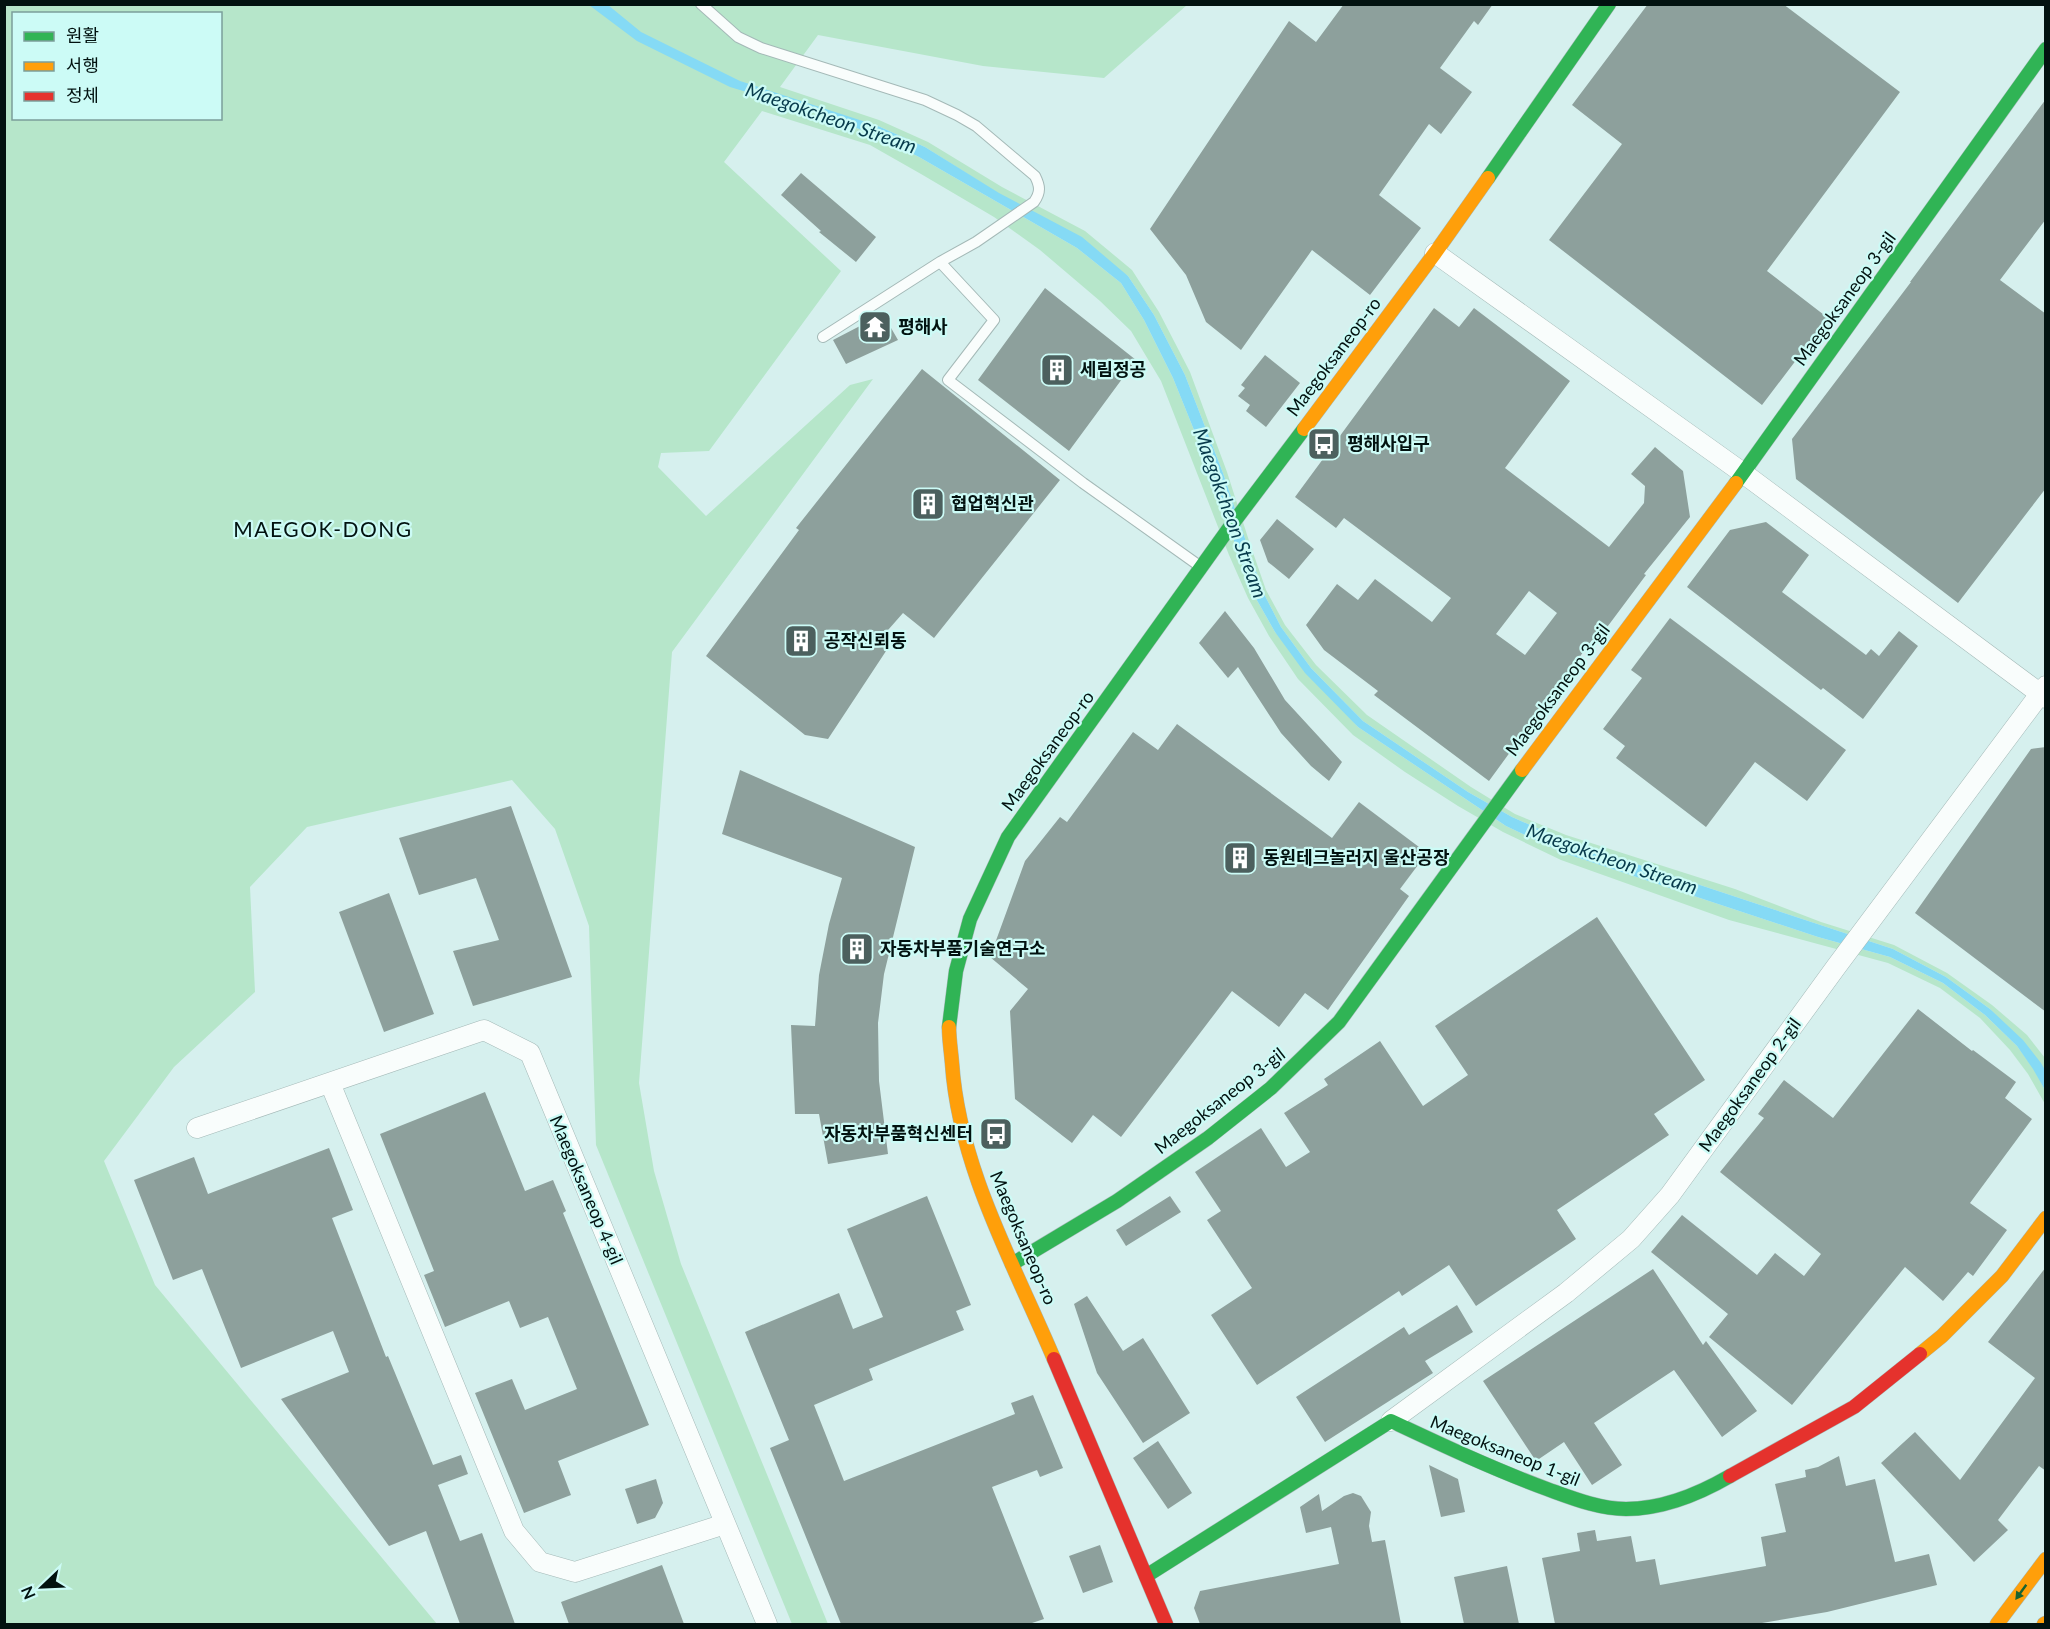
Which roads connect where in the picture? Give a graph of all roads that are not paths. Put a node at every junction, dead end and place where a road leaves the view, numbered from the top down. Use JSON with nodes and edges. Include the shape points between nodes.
{"nodes":[{"id":1,"x":701,"y":4,"type":"edge"},
{"id":2,"x":1609,"y":4,"type":"edge"},
{"id":3,"x":2046,"y":50,"type":"edge"},
{"id":4,"x":1435,"y":253,"type":"junction"},
{"id":5,"x":940,"y":262,"type":"junction"},
{"id":6,"x":823,"y":337,"type":"dead end"},
{"id":7,"x":1743,"y":473,"type":"junction"},
{"id":8,"x":1201,"y":567,"type":"junction"},
{"id":9,"x":2044,"y":693,"type":"edge"},
{"id":10,"x":330,"y":1083,"type":"junction"},
{"id":11,"x":197,"y":1128,"type":"dead end"},
{"id":12,"x":2046,"y":1218,"type":"edge"},
{"id":13,"x":1012,"y":1264,"type":"junction"},
{"id":14,"x":1391,"y":1421,"type":"junction"},
{"id":15,"x":725,"y":1524,"type":"junction"},
{"id":16,"x":2046,"y":1559,"type":"edge"},
{"id":17,"x":1146,"y":1576,"type":"junction"},
{"id":18,"x":767,"y":1624,"type":"edge"},
{"id":19,"x":1166,"y":1624,"type":"edge"},
{"id":20,"x":1997,"y":1624,"type":"edge"}],
"edges":[{"from":1,"to":5,"type":"lane","via":[[738,37],[761,48],[926,100],[976,126],[1035,176],[1040,185],[1034,202]]},
{"from":2,"to":4,"type":"main road","name":"Maegoksaneop-ro"},
{"from":3,"to":7,"type":"main road","name":"Maegoksaneop 3-gil"},
{"from":4,"to":7,"type":"street"},
{"from":4,"to":8,"type":"main road","name":"Maegoksaneop-ro"},
{"from":5,"to":6,"type":"lane"},
{"from":5,"to":8,"type":"lane","via":[[994,320],[948,380]]},
{"from":7,"to":9,"type":"street"},
{"from":7,"to":13,"type":"main road","name":"Maegoksaneop 3-gil","via":[[1506,790],[1339,1022],[1286,1075],[1235,1117],[1117,1201]]},
{"from":8,"to":13,"type":"main road","name":"Maegoksaneop-ro","via":[[1008,837],[970,919],[956,971],[949,1030],[954,1096],[966,1148]]},
{"from":9,"to":14,"type":"street","name":"Maegoksaneop 2-gil","via":[[1836,967],[1670,1195],[1630,1239],[1566,1293]]},
{"from":10,"to":11,"type":"street","name":"Maegoksaneop 4-gil"},
{"from":10,"to":15,"type":"street","via":[[514,1531],[540,1562],[575,1572]]},
{"from":10,"to":15,"type":"street","name":"Maegoksaneop 4-gil","via":[[484,1030],[530,1053]]},
{"from":12,"to":14,"type":"main road","name":"Maegoksaneop 1-gil","via":[[2002,1276],[1942,1336],[1854,1407],[1711,1487],[1659,1506],[1625,1509],[1585,1503],[1503,1473]]},
{"from":13,"to":17,"type":"main road","name":"Maegoksaneop-ro"},
{"from":14,"to":17,"type":"main road"},
{"from":15,"to":18,"type":"street","name":"Maegoksaneop 4-gil"},
{"from":16,"to":20,"type":"main road","one_way":true},
{"from":17,"to":19,"type":"main road","name":"Maegoksaneop-ro"}]}
